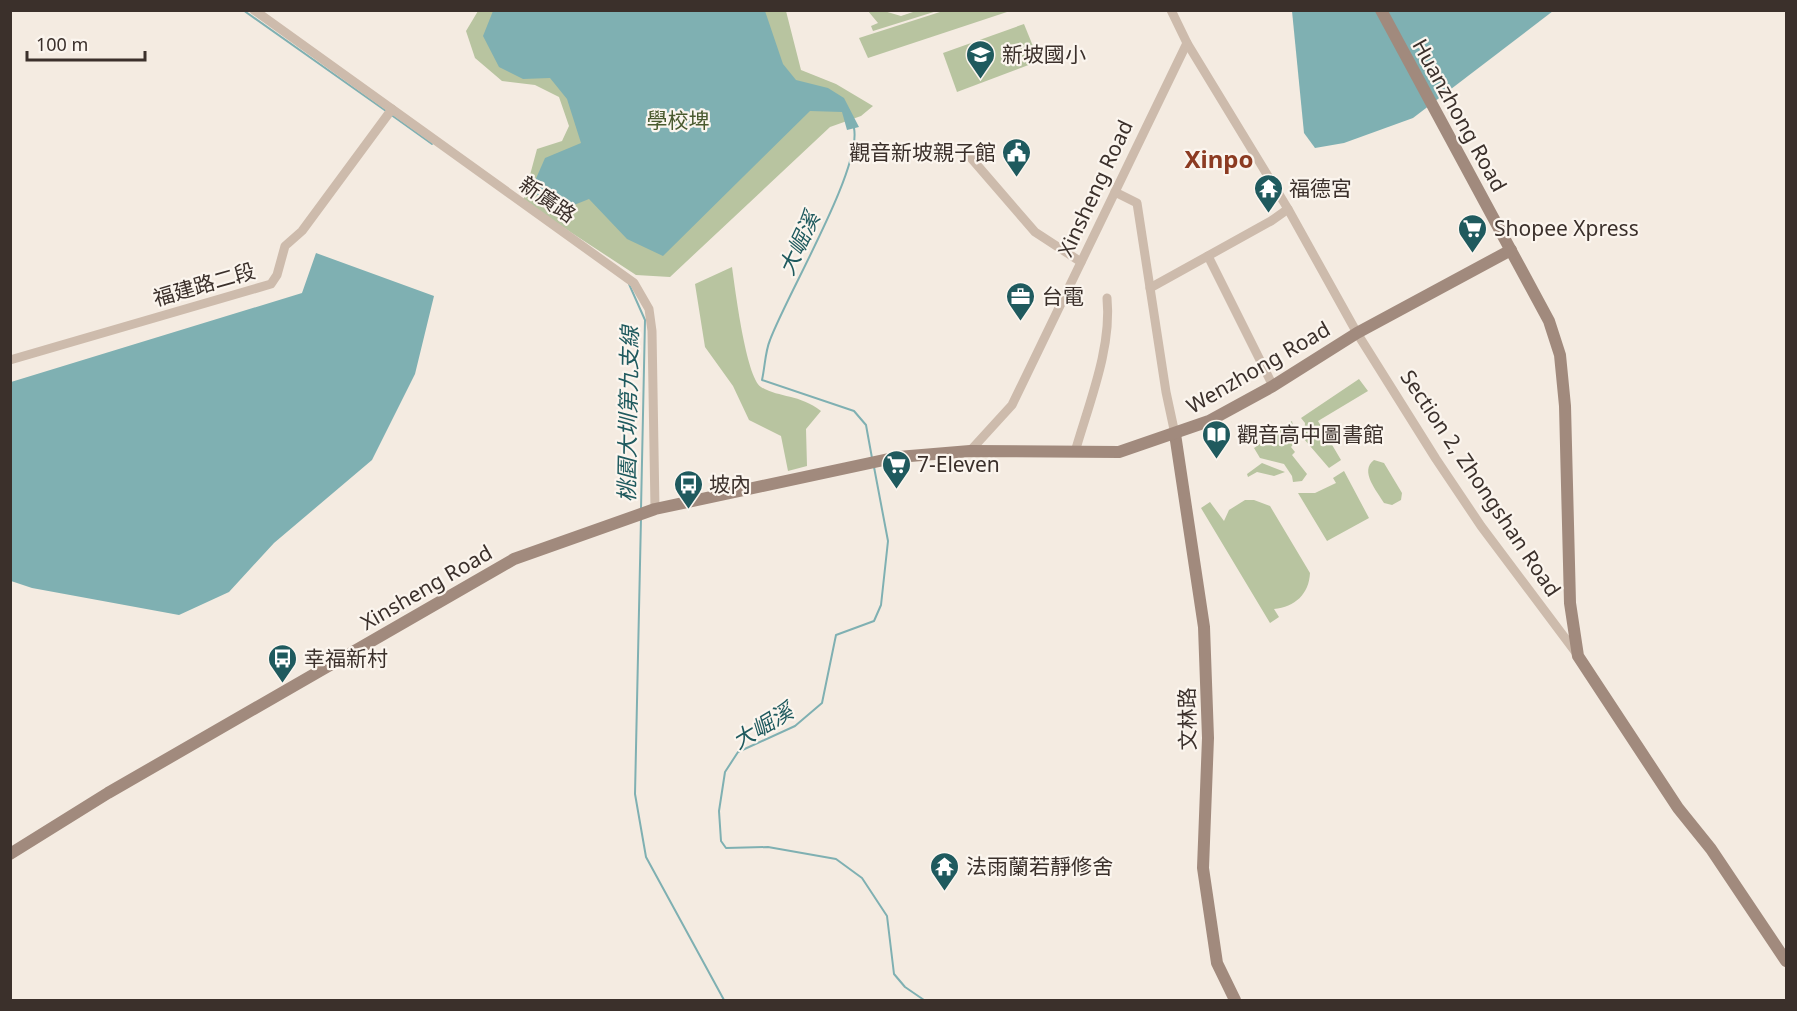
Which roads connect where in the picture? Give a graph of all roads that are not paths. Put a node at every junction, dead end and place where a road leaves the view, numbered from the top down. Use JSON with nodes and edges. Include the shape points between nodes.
{"nodes":[{"id":1,"x":254,"y":10,"type":"edge"},
{"id":2,"x":1171,"y":10,"type":"edge"},
{"id":3,"x":1381,"y":10,"type":"edge"},
{"id":4,"x":1186,"y":43,"type":"junction"},
{"id":5,"x":392,"y":109,"type":"junction"},
{"id":6,"x":965,"y":151,"type":"dead end"},
{"id":7,"x":1115,"y":192,"type":"junction"},
{"id":8,"x":1287,"y":209,"type":"junction"},
{"id":9,"x":1511,"y":250,"type":"junction"},
{"id":10,"x":1208,"y":256,"type":"junction"},
{"id":11,"x":1081,"y":262,"type":"junction"},
{"id":12,"x":1150,"y":288,"type":"junction"},
{"id":13,"x":1107,"y":298,"type":"dead end"},
{"id":14,"x":1356,"y":333,"type":"junction"},
{"id":15,"x":10,"y":360,"type":"edge"},
{"id":16,"x":1273,"y":386,"type":"junction"},
{"id":17,"x":1175,"y":434,"type":"junction"},
{"id":18,"x":970,"y":451,"type":"junction"},
{"id":19,"x":1075,"y":452,"type":"junction"},
{"id":20,"x":655,"y":509,"type":"junction"},
{"id":21,"x":1578,"y":656,"type":"junction"},
{"id":22,"x":10,"y":854,"type":"edge"},
{"id":23,"x":1786,"y":961,"type":"edge"},
{"id":24,"x":1235,"y":1000,"type":"edge"}],
"edges":[{"from":1,"to":5,"type":"street","name":"新廣路"},
{"from":2,"to":4,"type":"street","name":"Section 2, Zhongshan Road"},
{"from":3,"to":9,"type":"street","name":"Huanzhong Road"},
{"from":4,"to":7,"type":"street","name":"Xinsheng Road"},
{"from":4,"to":8,"type":"street","name":"Section 2, Zhongshan Road"},
{"from":5,"to":15,"type":"street","name":"福建路二段","via":[[312,218],[285,246],[271,284]]},
{"from":5,"to":20,"type":"street","name":"新廣路","via":[[634,283],[649,309],[652,331]]},
{"from":6,"to":11,"type":"street","via":[[1035,232]]},
{"from":7,"to":11,"type":"street","name":"Xinsheng Road"},
{"from":7,"to":12,"type":"street","via":[[1137,203]]},
{"from":8,"to":10,"type":"street"},
{"from":8,"to":14,"type":"street","name":"Section 2, Zhongshan Road"},
{"from":9,"to":14,"type":"street","name":"Wenzhong Road"},
{"from":9,"to":21,"type":"street","name":"Huanzhong Road","via":[[1549,321],[1560,356],[1570,603]]},
{"from":10,"to":12,"type":"street"},
{"from":10,"to":16,"type":"street"},
{"from":11,"to":18,"type":"street","name":"Xinsheng Road","via":[[1012,405]]},
{"from":12,"to":17,"type":"street"},
{"from":13,"to":19,"type":"street","via":[[1109,317]]},
{"from":14,"to":16,"type":"street","name":"Wenzhong Road"},
{"from":14,"to":21,"type":"street","name":"Section 2, Zhongshan Road","via":[[1481,526]]},
{"from":16,"to":17,"type":"street","name":"Wenzhong Road"},
{"from":17,"to":19,"type":"street","name":"Wenzhong Road","via":[[1119,452]]},
{"from":17,"to":24,"type":"street","name":"文林路","via":[[1204,627],[1208,738],[1203,868],[1217,963]]},
{"from":18,"to":19,"type":"street","name":"Wenzhong Road"},
{"from":18,"to":20,"type":"street","name":"Xinsheng Road","via":[[898,457]]},
{"from":20,"to":22,"type":"street","name":"Xinsheng Road","via":[[514,559],[108,793]]},
{"from":21,"to":23,"type":"street","name":"Section 2, Zhongshan Road","via":[[1678,808],[1711,849]]}]}
